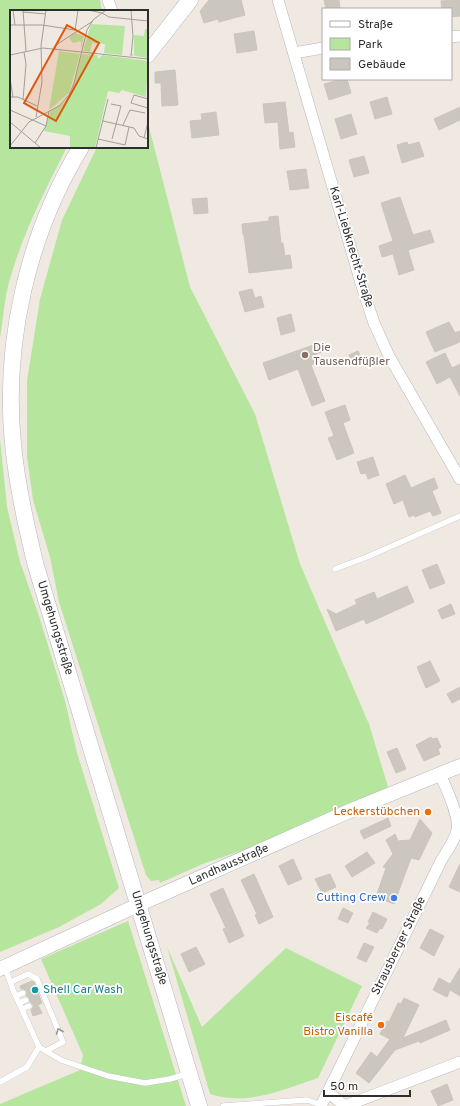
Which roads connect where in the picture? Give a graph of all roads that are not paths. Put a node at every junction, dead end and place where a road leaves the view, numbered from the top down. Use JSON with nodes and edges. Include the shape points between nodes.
{"nodes":[{"id":1,"x":108,"y":0,"type":"edge"},
{"id":2,"x":190,"y":0,"type":"edge"},
{"id":3,"x":278,"y":0,"type":"edge"},
{"id":4,"x":112,"y":10,"type":"edge"},
{"id":5,"x":322,"y":48,"type":"edge"},
{"id":6,"x":294,"y":53,"type":"junction"},
{"id":7,"x":148,"y":54,"type":"edge"},
{"id":8,"x":80,"y":148,"type":"edge"},
{"id":9,"x":460,"y":479,"type":"edge"},
{"id":10,"x":460,"y":516,"type":"edge"},
{"id":11,"x":335,"y":569,"type":"dead end"},
{"id":12,"x":460,"y":766,"type":"edge"},
{"id":13,"x":440,"y":774,"type":"junction"},
{"id":14,"x":459,"y":829,"type":"edge"},
{"id":15,"x":138,"y":905,"type":"junction"},
{"id":16,"x":3,"y":968,"type":"edge"},
{"id":17,"x":10,"y":982,"type":"junction"},
{"id":18,"x":23,"y":993,"type":"dead end"},
{"id":19,"x":16,"y":996,"type":"junction"},
{"id":20,"x":26,"y":1000,"type":"dead end"},
{"id":21,"x":19,"y":1003,"type":"junction"},
{"id":22,"x":28,"y":1006,"type":"dead end"},
{"id":23,"x":22,"y":1009,"type":"junction"},
{"id":24,"x":39,"y":1047,"type":"junction"},
{"id":25,"x":46,"y":1051,"type":"junction"},
{"id":26,"x":460,"y":1062,"type":"edge"},
{"id":27,"x":190,"y":1074,"type":"junction"},
{"id":28,"x":0,"y":1082,"type":"edge"},
{"id":29,"x":327,"y":1094,"type":"junction"},
{"id":30,"x":321,"y":1105,"type":"edge"},
{"id":31,"x":199,"y":1106,"type":"edge"},
{"id":32,"x":223,"y":1106,"type":"edge"},
{"id":33,"x":345,"y":1106,"type":"edge"}],
"edges":[{"from":1,"to":4,"type":"street"},
{"from":2,"to":7,"type":"main road"},
{"from":3,"to":6,"type":"street","name":"Karl-Liebknecht-Straße"},
{"from":5,"to":6,"type":"street"},
{"from":6,"to":9,"type":"street","name":"Karl-Liebknecht-Straße","via":[[361,283],[379,335]]},
{"from":8,"to":15,"type":"main road","name":"Umgehungsstraße","via":[[47,216],[24,284],[14,355],[11,410],[13,443],[17,483],[36,566]]},
{"from":10,"to":11,"type":"lane"},
{"from":12,"to":13,"type":"street","name":"Landhausstraße"},
{"from":13,"to":14,"type":"street","name":"Strausberger Straße","via":[[454,807]]},
{"from":13,"to":15,"type":"street","name":"Landhausstraße","via":[[354,809]]},
{"from":14,"to":29,"type":"street","name":"Strausberger Straße"},
{"from":15,"to":16,"type":"street","name":"Landhausstraße"},
{"from":15,"to":27,"type":"main road","name":"Umgehungsstraße"},
{"from":16,"to":17,"type":"lane"},
{"from":17,"to":19,"type":"lane"},
{"from":25,"to":17,"type":"lane","one_way":true,"via":[[63,1042],[36,979],[28,974]]},
{"from":18,"to":19,"type":"lane"},
{"from":19,"to":21,"type":"lane"},
{"from":20,"to":21,"type":"lane"},
{"from":21,"to":23,"type":"lane"},
{"from":22,"to":23,"type":"lane"},
{"from":23,"to":24,"type":"lane"},
{"from":24,"to":25,"type":"lane"},
{"from":24,"to":28,"type":"lane","via":[[27,1067]]},
{"from":25,"to":27,"type":"lane","via":[[61,1060],[108,1076],[145,1083]]},
{"from":26,"to":33,"type":"street"},
{"from":27,"to":31,"type":"main road","name":"Umgehungsstraße"},
{"from":29,"to":30,"type":"street","name":"Strausberger Straße"},
{"from":29,"to":33,"type":"street"},
{"from":30,"to":32,"type":"lane","via":[[306,1100]]}]}
